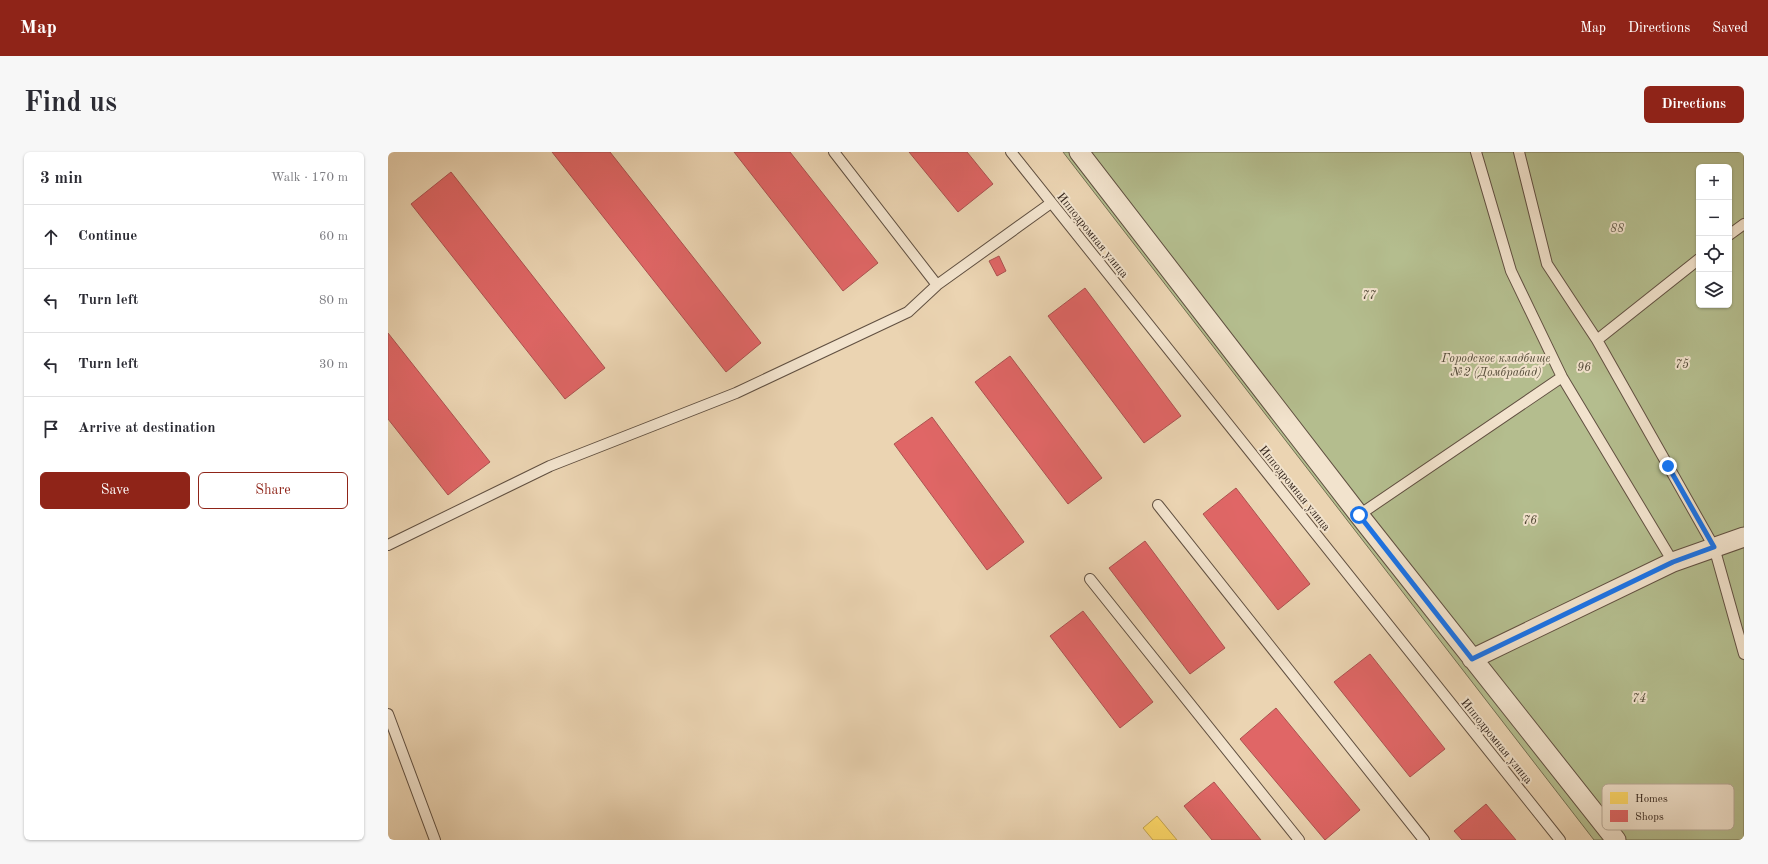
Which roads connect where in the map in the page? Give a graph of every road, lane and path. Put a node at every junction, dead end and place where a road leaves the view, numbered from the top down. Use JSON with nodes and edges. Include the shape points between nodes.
{"nodes":[{"id":1,"x":834,"y":152,"type":"edge"},
{"id":2,"x":1011,"y":152,"type":"edge"},
{"id":3,"x":1079,"y":152,"type":"edge"},
{"id":4,"x":1476,"y":152,"type":"edge"},
{"id":5,"x":1519,"y":152,"type":"edge"},
{"id":6,"x":1051,"y":203,"type":"junction"},
{"id":7,"x":1744,"y":224,"type":"edge"},
{"id":8,"x":1732,"y":234,"type":"edge"},
{"id":9,"x":1696,"y":261,"type":"edge"},
{"id":10,"x":937,"y":285,"type":"junction"},
{"id":11,"x":1597,"y":340,"type":"junction"},
{"id":12,"x":1562,"y":377,"type":"junction"},
{"id":13,"x":1158,"y":505,"type":"dead end"},
{"id":14,"x":1359,"y":515,"type":"junction"},
{"id":15,"x":1744,"y":537,"type":"edge"},
{"id":16,"x":388,"y":545,"type":"edge"},
{"id":17,"x":1714,"y":547,"type":"junction"},
{"id":18,"x":1673,"y":562,"type":"junction"},
{"id":19,"x":1090,"y":579,"type":"dead end"},
{"id":20,"x":1744,"y":654,"type":"edge"},
{"id":21,"x":1472,"y":659,"type":"junction"},
{"id":22,"x":388,"y":714,"type":"edge"},
{"id":23,"x":1602,"y":822,"type":"edge"},
{"id":24,"x":1608,"y":830,"type":"edge"},
{"id":25,"x":435,"y":840,"type":"edge"},
{"id":26,"x":1299,"y":840,"type":"edge"},
{"id":27,"x":1424,"y":840,"type":"edge"},
{"id":28,"x":1560,"y":840,"type":"edge"},
{"id":29,"x":1616,"y":840,"type":"edge"}],
"edges":[{"from":1,"to":10,"type":"lane"},
{"from":2,"to":6,"type":"lane","name":"Ипподромная улица"},
{"from":3,"to":14,"type":"street"},
{"from":4,"to":12,"type":"lane","via":[[1511,271]]},
{"from":5,"to":11,"type":"lane","via":[[1548,264]]},
{"from":6,"to":10,"type":"lane"},
{"from":6,"to":28,"type":"lane","name":"Ипподромная улица"},
{"from":7,"to":8,"type":"lane"},
{"from":9,"to":11,"type":"lane"},
{"from":10,"to":16,"type":"lane","via":[[908,312],[736,393],[550,466]]},
{"from":11,"to":17,"type":"lane"},
{"from":12,"to":14,"type":"lane"},
{"from":12,"to":18,"type":"lane"},
{"from":13,"to":27,"type":"lane"},
{"from":14,"to":21,"type":"street"},
{"from":15,"to":17,"type":"street"},
{"from":17,"to":18,"type":"street"},
{"from":17,"to":20,"type":"lane"},
{"from":18,"to":21,"type":"street"},
{"from":19,"to":26,"type":"lane"},
{"from":21,"to":23,"type":"street"},
{"from":22,"to":25,"type":"lane"},
{"from":24,"to":29,"type":"street"}]}
